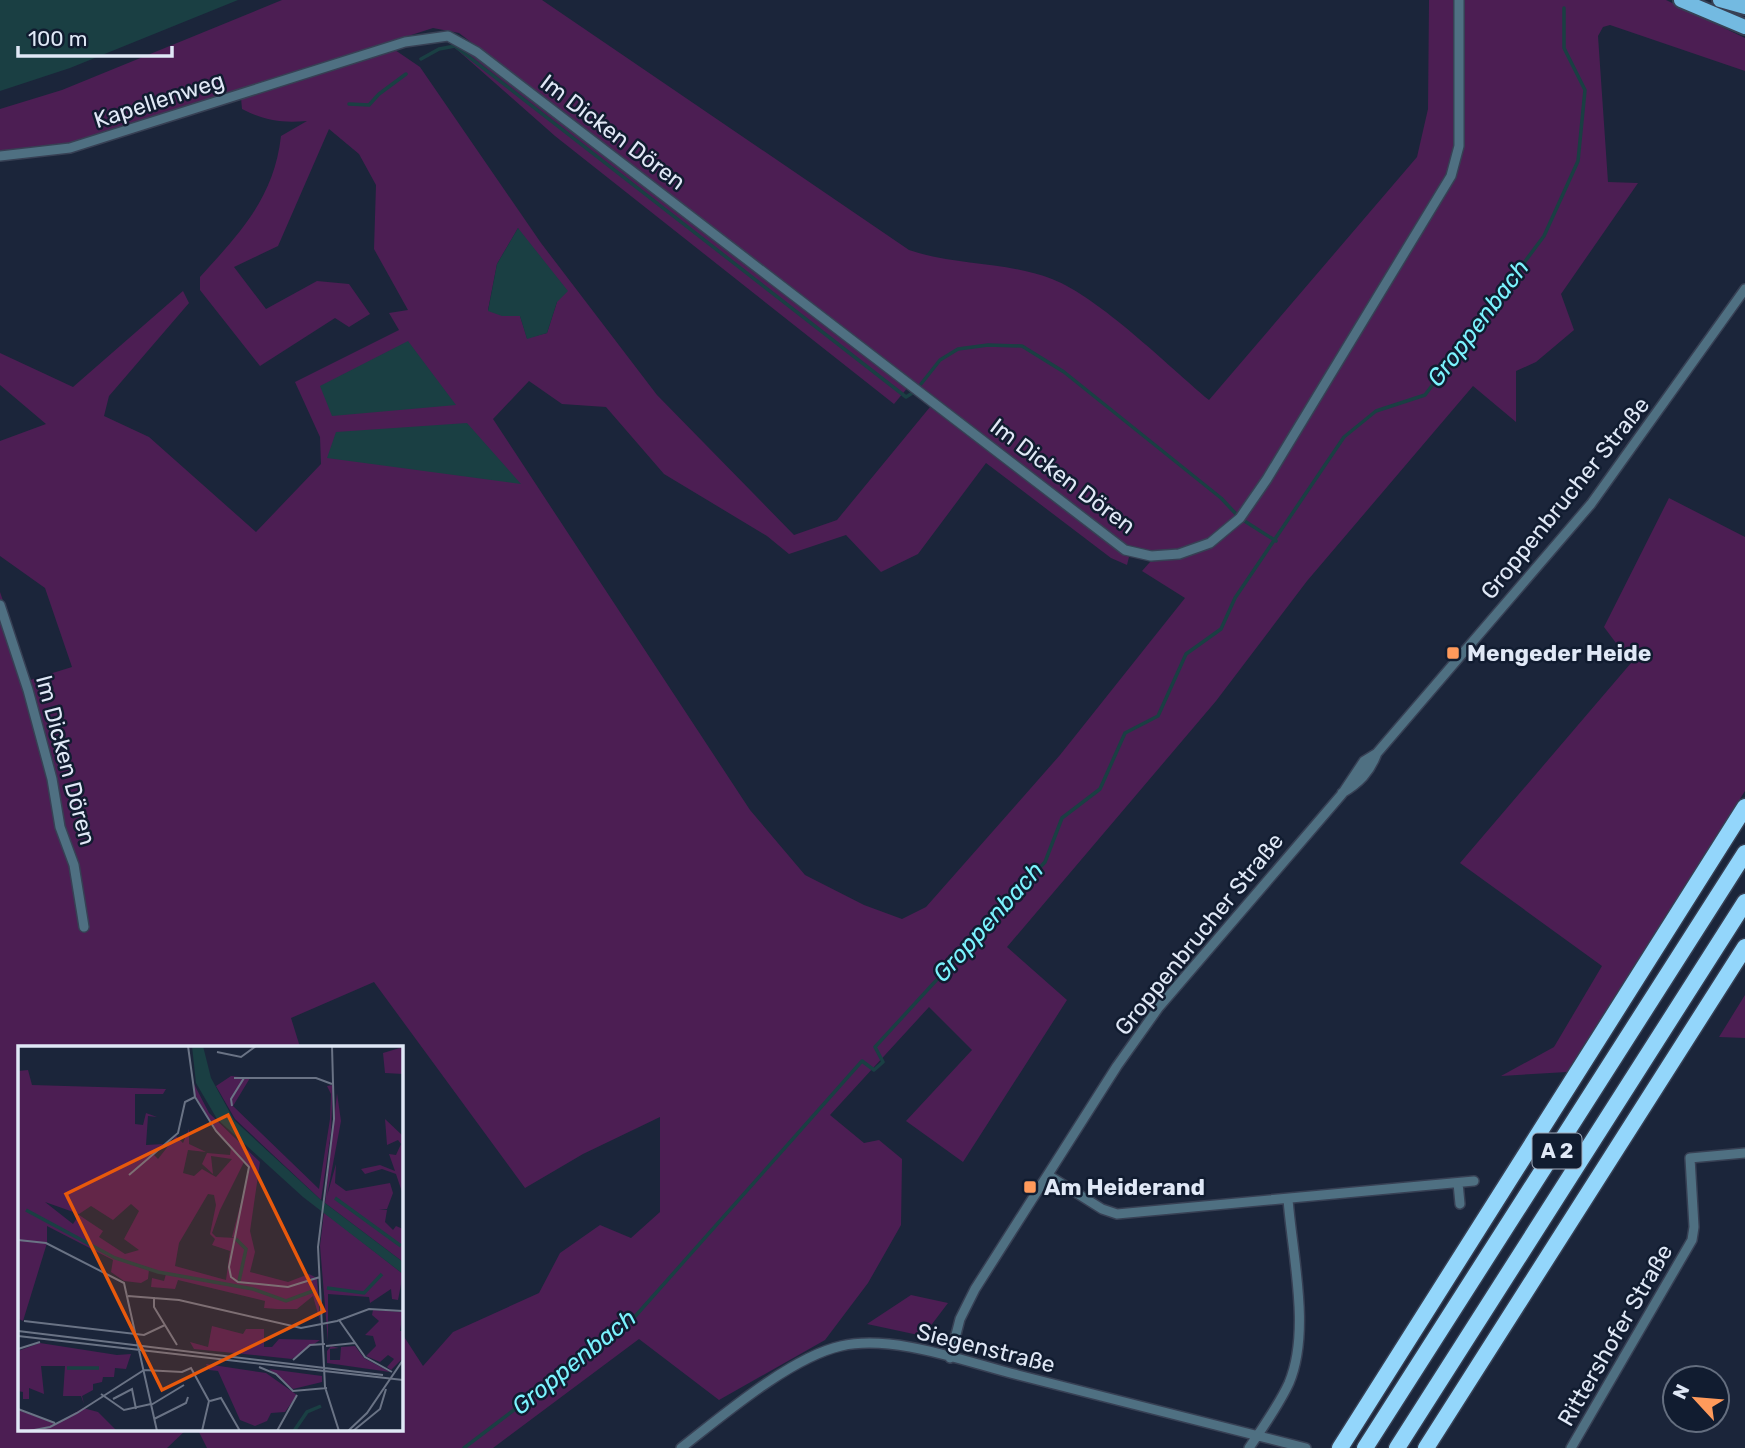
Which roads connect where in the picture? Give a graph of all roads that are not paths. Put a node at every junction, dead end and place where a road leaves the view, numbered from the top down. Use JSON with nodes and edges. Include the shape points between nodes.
{"nodes":[{"id":1,"x":1459,"y":0,"type":"edge"},
{"id":2,"x":1681,"y":0,"type":"edge"},
{"id":3,"x":1720,"y":0,"type":"edge"},
{"id":4,"x":1745,"y":7,"type":"edge"},
{"id":5,"x":1745,"y":27,"type":"edge"},
{"id":6,"x":448,"y":36,"type":"joint"},
{"id":7,"x":0,"y":156,"type":"edge"},
{"id":8,"x":1745,"y":289,"type":"edge"},
{"id":9,"x":0,"y":605,"type":"edge"},
{"id":10,"x":1745,"y":807,"type":"edge"},
{"id":11,"x":1745,"y":852,"type":"edge"},
{"id":12,"x":1745,"y":902,"type":"edge"},
{"id":13,"x":84,"y":927,"type":"dead end"},
{"id":14,"x":1745,"y":947,"type":"edge"},
{"id":15,"x":1745,"y":1153,"type":"edge"},
{"id":16,"x":1048,"y":1175,"type":"junction"},
{"id":17,"x":1474,"y":1181,"type":"dead end"},
{"id":18,"x":1458,"y":1183,"type":"junction"},
{"id":19,"x":1288,"y":1199,"type":"junction"},
{"id":20,"x":1460,"y":1204,"type":"dead end"},
{"id":21,"x":950,"y":1358,"type":"junction"},
{"id":22,"x":1257,"y":1436,"type":"junction"},
{"id":23,"x":1341,"y":1446,"type":"edge"},
{"id":24,"x":681,"y":1448,"type":"edge"},
{"id":25,"x":1249,"y":1448,"type":"edge"},
{"id":26,"x":1306,"y":1448,"type":"edge"},
{"id":27,"x":1365,"y":1448,"type":"edge"},
{"id":28,"x":1397,"y":1448,"type":"edge"},
{"id":29,"x":1426,"y":1448,"type":"edge"},
{"id":30,"x":1571,"y":1448,"type":"edge"}],
"edges":[{"from":1,"to":6,"type":"street","name":"Im Dicken Dören","via":[[1459,146],[1451,176],[1240,518],[1195,551],[1151,556],[1125,550],[1097,531],[488,60]]},
{"from":2,"to":5,"type":"main road"},
{"from":3,"to":4,"type":"main road"},
{"from":6,"to":7,"type":"street","name":"Kapellenweg","via":[[405,43],[69,148]]},
{"from":8,"to":16,"type":"street","name":"Groppenbrucher Straße","via":[[1591,504],[1377,753],[1372,767],[1342,794],[1158,1007]]},
{"from":9,"to":13,"type":"street","name":"Im Dicken Dören","via":[[45,753],[60,827],[74,865]]},
{"from":10,"to":23,"type":"highway"},
{"from":11,"to":27,"type":"highway","number":"A 2"},
{"from":12,"to":28,"type":"highway","number":"A 2"},
{"from":14,"to":29,"type":"highway"},
{"from":15,"to":30,"type":"street","name":"Rittershofer Straße","via":[[1690,1158],[1692,1240]]},
{"from":16,"to":19,"type":"street","via":[[1117,1214]]},
{"from":16,"to":21,"type":"street","name":"Groppenbrucher Straße","via":[[965,1306]]},
{"from":17,"to":18,"type":"street"},
{"from":18,"to":19,"type":"street"},
{"from":18,"to":20,"type":"street"},
{"from":19,"to":22,"type":"street","via":[[1299,1323],[1297,1355],[1288,1383]]},
{"from":21,"to":22,"type":"street","name":"Siegenstraße"},
{"from":21,"to":24,"type":"street","name":"Siegenstraße","via":[[888,1343],[839,1346],[745,1397]]},
{"from":22,"to":25,"type":"street"},
{"from":22,"to":26,"type":"street","name":"Siegenstraße"}]}
